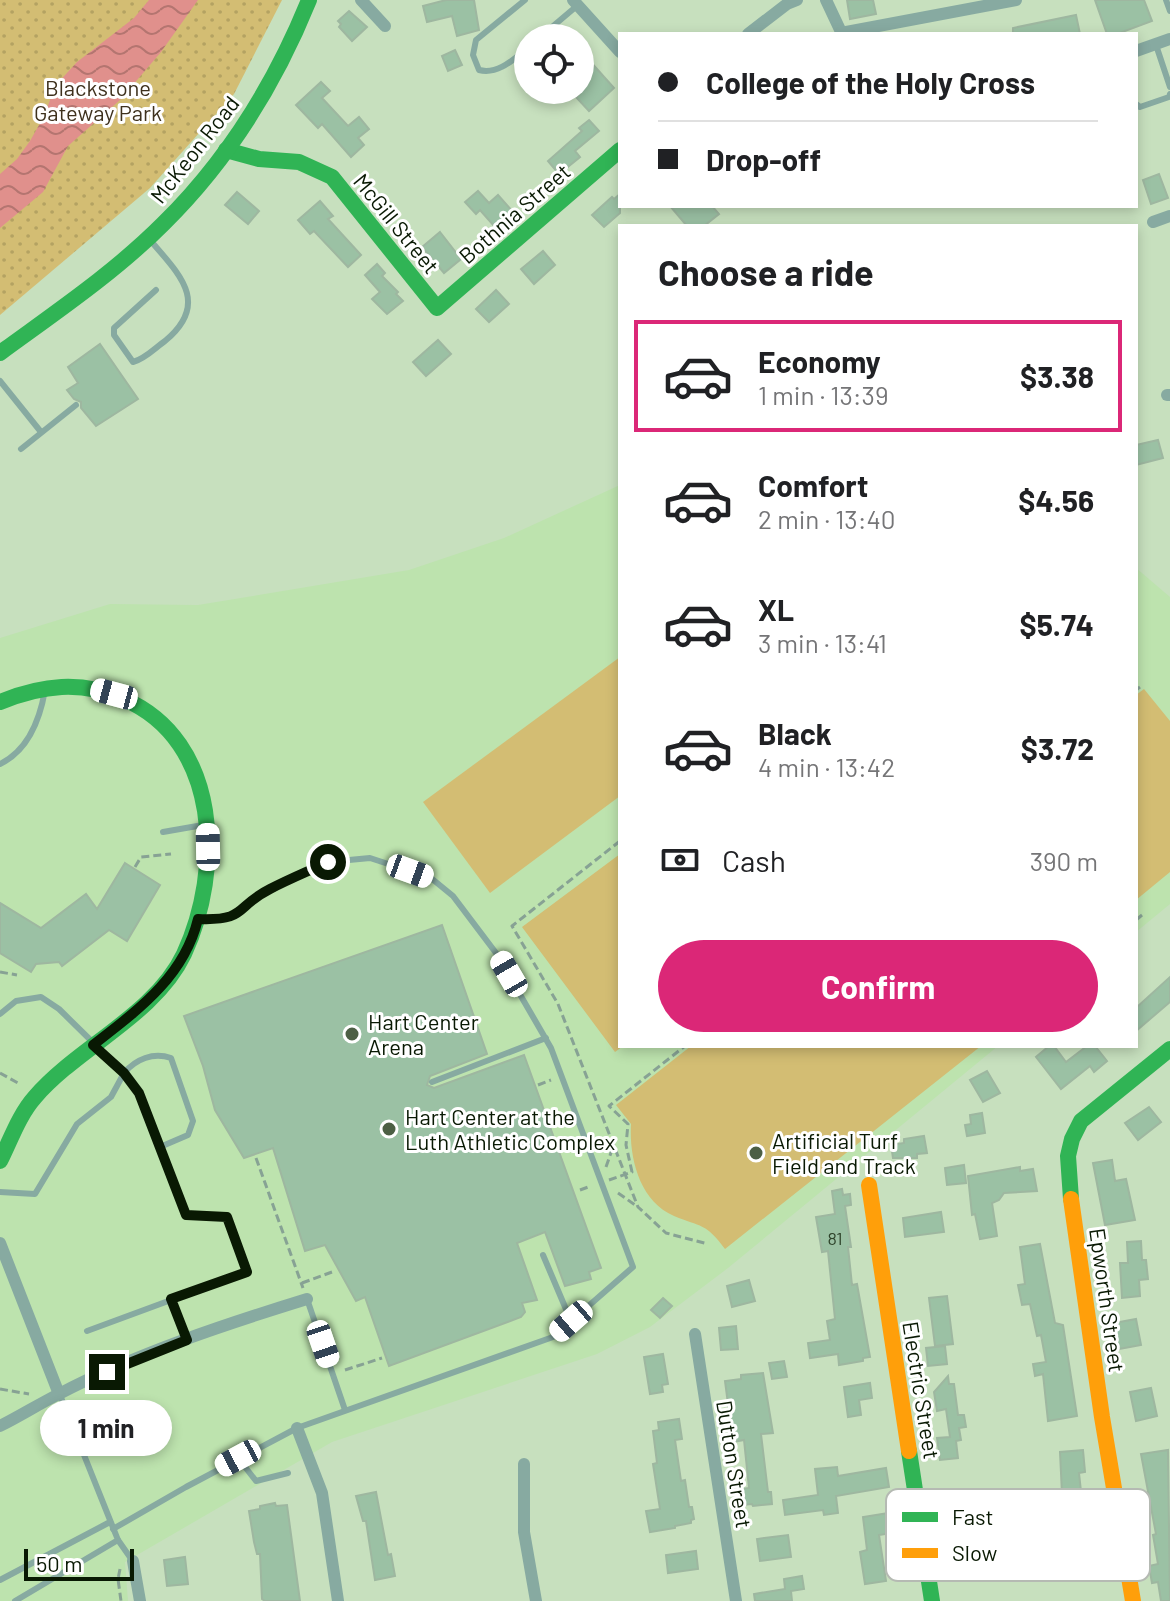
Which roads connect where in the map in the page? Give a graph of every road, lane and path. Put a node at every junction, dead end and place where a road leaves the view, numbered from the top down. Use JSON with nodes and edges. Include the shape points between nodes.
{"nodes":[{"id":1,"x":309,"y":0,"type":"edge"},
{"id":2,"x":361,"y":0,"type":"edge"},
{"id":3,"x":525,"y":0,"type":"edge"},
{"id":4,"x":797,"y":0,"type":"edge"},
{"id":5,"x":826,"y":0,"type":"edge"},
{"id":6,"x":1016,"y":0,"type":"edge"},
{"id":7,"x":1166,"y":0,"type":"edge"},
{"id":8,"x":576,"y":3,"type":"edge"},
{"id":9,"x":1170,"y":11,"type":"edge"},
{"id":10,"x":554,"y":24,"type":"edge"},
{"id":11,"x":385,"y":26,"type":"dead end"},
{"id":12,"x":751,"y":32,"type":"edge"},
{"id":13,"x":841,"y":32,"type":"edge"},
{"id":14,"x":846,"y":32,"type":"edge"},
{"id":15,"x":1170,"y":39,"type":"edge"},
{"id":16,"x":1156,"y":44,"type":"junction"},
{"id":17,"x":618,"y":50,"type":"edge"},
{"id":18,"x":1138,"y":50,"type":"edge"},
{"id":19,"x":514,"y":60,"type":"edge"},
{"id":20,"x":1170,"y":87,"type":"edge"},
{"id":21,"x":1170,"y":94,"type":"edge"},
{"id":22,"x":1138,"y":106,"type":"edge"},
{"id":23,"x":226,"y":150,"type":"junction"},
{"id":24,"x":618,"y":152,"type":"edge"},
{"id":25,"x":1170,"y":216,"type":"edge"},
{"id":26,"x":1153,"y":222,"type":"dead end"},
{"id":27,"x":148,"y":238,"type":"junction"},
{"id":28,"x":156,"y":290,"type":"dead end"},
{"id":29,"x":437,"y":308,"type":"joint"},
{"id":30,"x":0,"y":353,"type":"edge"},
{"id":31,"x":0,"y":381,"type":"edge"},
{"id":32,"x":76,"y":405,"type":"dead end"},
{"id":33,"x":41,"y":432,"type":"junction"},
{"id":34,"x":21,"y":449,"type":"dead end"},
{"id":35,"x":46,"y":686,"type":"junction"},
{"id":36,"x":0,"y":702,"type":"edge"},
{"id":37,"x":0,"y":764,"type":"edge"},
{"id":38,"x":207,"y":824,"type":"junction"},
{"id":39,"x":163,"y":832,"type":"dead end"},
{"id":40,"x":618,"y":843,"type":"edge"},
{"id":41,"x":171,"y":854,"type":"dead end"},
{"id":42,"x":135,"y":867,"type":"dead end"},
{"id":43,"x":1142,"y":915,"type":"dead end"},
{"id":44,"x":1138,"y":918,"type":"edge"},
{"id":45,"x":198,"y":919,"type":"junction"},
{"id":46,"x":0,"y":972,"type":"edge"},
{"id":47,"x":17,"y":975,"type":"dead end"},
{"id":48,"x":0,"y":1014,"type":"edge"},
{"id":49,"x":546,"y":1038,"type":"junction"},
{"id":50,"x":93,"y":1045,"type":"junction"},
{"id":51,"x":682,"y":1048,"type":"edge"},
{"id":52,"x":1170,"y":1049,"type":"edge"},
{"id":53,"x":584,"y":1068,"type":"junction"},
{"id":54,"x":576,"y":1071,"type":"dead end"},
{"id":55,"x":0,"y":1073,"type":"edge"},
{"id":56,"x":124,"y":1073,"type":"junction"},
{"id":57,"x":551,"y":1080,"type":"dead end"},
{"id":58,"x":432,"y":1082,"type":"dead end"},
{"id":59,"x":18,"y":1083,"type":"dead end"},
{"id":60,"x":538,"y":1085,"type":"dead end"},
{"id":61,"x":614,"y":1144,"type":"junction"},
{"id":62,"x":160,"y":1147,"type":"junction"},
{"id":63,"x":256,"y":1158,"type":"dead end"},
{"id":64,"x":0,"y":1161,"type":"edge"},
{"id":65,"x":625,"y":1175,"type":"junction"},
{"id":66,"x":601,"y":1182,"type":"junction"},
{"id":67,"x":869,"y":1185,"type":"dead end"},
{"id":68,"x":0,"y":1192,"type":"edge"},
{"id":69,"x":638,"y":1207,"type":"junction"},
{"id":70,"x":0,"y":1243,"type":"edge"},
{"id":71,"x":708,"y":1244,"type":"dead end"},
{"id":72,"x":543,"y":1255,"type":"dead end"},
{"id":73,"x":332,"y":1272,"type":"dead end"},
{"id":74,"x":302,"y":1283,"type":"junction"},
{"id":75,"x":171,"y":1299,"type":"junction"},
{"id":76,"x":307,"y":1299,"type":"junction"},
{"id":77,"x":571,"y":1321,"type":"junction"},
{"id":78,"x":87,"y":1331,"type":"dead end"},
{"id":79,"x":695,"y":1334,"type":"dead end"},
{"id":80,"x":187,"y":1340,"type":"junction"},
{"id":81,"x":382,"y":1358,"type":"dead end"},
{"id":82,"x":345,"y":1370,"type":"dead end"},
{"id":83,"x":0,"y":1389,"type":"edge"},
{"id":84,"x":29,"y":1394,"type":"dead end"},
{"id":85,"x":59,"y":1394,"type":"junction"},
{"id":86,"x":345,"y":1410,"type":"junction"},
{"id":87,"x":0,"y":1426,"type":"edge"},
{"id":88,"x":297,"y":1428,"type":"junction"},
{"id":89,"x":238,"y":1458,"type":"junction"},
{"id":90,"x":524,"y":1464,"type":"dead end"},
{"id":91,"x":288,"y":1473,"type":"dead end"},
{"id":92,"x":915,"y":1489,"type":"edge"},
{"id":93,"x":1114,"y":1489,"type":"edge"},
{"id":94,"x":112,"y":1525,"type":"junction"},
{"id":95,"x":118,"y":1540,"type":"junction"},
{"id":96,"x":133,"y":1561,"type":"joint"},
{"id":97,"x":0,"y":1580,"type":"edge"},
{"id":98,"x":929,"y":1581,"type":"edge"},
{"id":99,"x":1130,"y":1581,"type":"edge"},
{"id":100,"x":25,"y":1599,"type":"edge"},
{"id":101,"x":15,"y":1601,"type":"edge"},
{"id":102,"x":140,"y":1601,"type":"edge"},
{"id":103,"x":338,"y":1601,"type":"edge"},
{"id":104,"x":536,"y":1601,"type":"edge"},
{"id":105,"x":736,"y":1601,"type":"edge"},
{"id":106,"x":932,"y":1601,"type":"edge"},
{"id":107,"x":1133,"y":1601,"type":"edge"}],
"edges":[{"from":1,"to":23,"type":"street","name":"McKeon Road","via":[[267,89]]},
{"from":2,"to":11,"type":"street"},
{"from":3,"to":19,"type":"lane","via":[[474,44],[479,70],[494,71]]},
{"from":4,"to":12,"type":"street"},
{"from":5,"to":13,"type":"street"},
{"from":6,"to":14,"type":"street"},
{"from":7,"to":9,"type":"lane"},
{"from":8,"to":10,"type":"lane"},
{"from":8,"to":17,"type":"street"},
{"from":15,"to":16,"type":"street"},
{"from":16,"to":18,"type":"street"},
{"from":16,"to":20,"type":"lane"},
{"from":21,"to":22,"type":"lane"},
{"from":23,"to":27,"type":"street","name":"McKeon Road"},
{"from":23,"to":29,"type":"street","name":"McGill Street","via":[[299,162],[332,177]]},
{"from":24,"to":29,"type":"street","name":"Bothnia Street"},
{"from":25,"to":26,"type":"street"},
{"from":27,"to":28,"type":"lane","via":[[185,282],[189,295],[183,322],[133,362],[114,328]]},
{"from":27,"to":30,"type":"street","name":"McKeon Road"},
{"from":31,"to":33,"type":"lane"},
{"from":32,"to":33,"type":"lane"},
{"from":33,"to":34,"type":"lane"},
{"from":35,"to":36,"type":"street"},
{"from":35,"to":37,"type":"lane","via":[[32,735]]},
{"from":35,"to":38,"type":"street","via":[[104,691],[155,716],[189,757]]},
{"from":38,"to":39,"type":"lane"},
{"from":38,"to":45,"type":"street","via":[[208,866]]},
{"from":40,"to":53,"type":"path","via":[[512,926],[558,1004]]},
{"from":41,"to":42,"type":"path","via":[[141,857]]},
{"from":43,"to":44,"type":"path"},
{"from":45,"to":49,"type":"lane","via":[[237,915],[266,890],[328,862],[370,858],[390,863],[431,878],[453,896],[496,953]]},
{"from":45,"to":50,"type":"street","via":[[182,960],[163,986]]},
{"from":46,"to":47,"type":"path"},
{"from":48,"to":50,"type":"lane","via":[[16,1001],[41,997]]},
{"from":49,"to":58,"type":"lane"},
{"from":49,"to":66,"type":"lane"},
{"from":50,"to":56,"type":"lane"},
{"from":50,"to":64,"type":"street","via":[[32,1100]]},
{"from":51,"to":65,"type":"path","via":[[609,1106],[628,1124],[632,1172]]},
{"from":52,"to":93,"type":"street","name":"Epworth Street","via":[[1081,1121],[1067,1153]]},
{"from":53,"to":54,"type":"path"},
{"from":53,"to":61,"type":"path"},
{"from":55,"to":59,"type":"path"},
{"from":56,"to":62,"type":"lane","via":[[139,1093]]},
{"from":56,"to":62,"type":"lane","via":[[132,1063],[159,1054],[171,1058],[193,1121],[188,1135]]},
{"from":56,"to":68,"type":"lane","via":[[111,1097],[77,1124],[35,1194]]},
{"from":57,"to":60,"type":"path"},
{"from":61,"to":65,"type":"path"},
{"from":61,"to":66,"type":"path"},
{"from":62,"to":75,"type":"lane","via":[[186,1215],[227,1217],[247,1272]]},
{"from":63,"to":74,"type":"path"},
{"from":65,"to":66,"type":"path"},
{"from":65,"to":69,"type":"path"},
{"from":66,"to":69,"type":"path"},
{"from":66,"to":77,"type":"lane","via":[[633,1267]]},
{"from":67,"to":92,"type":"street","name":"Electric Street"},
{"from":69,"to":71,"type":"path","via":[[666,1233]]},
{"from":70,"to":85,"type":"street"},
{"from":72,"to":77,"type":"lane"},
{"from":73,"to":74,"type":"path"},
{"from":74,"to":76,"type":"path"},
{"from":75,"to":78,"type":"lane"},
{"from":75,"to":80,"type":"lane"},
{"from":76,"to":80,"type":"street"},
{"from":76,"to":86,"type":"lane"},
{"from":77,"to":86,"type":"lane","via":[[553,1337]]},
{"from":79,"to":105,"type":"street","name":"Dutton Street"},
{"from":80,"to":85,"type":"street"},
{"from":81,"to":82,"type":"path"},
{"from":83,"to":84,"type":"path"},
{"from":85,"to":87,"type":"street"},
{"from":85,"to":94,"type":"lane"},
{"from":86,"to":88,"type":"lane"},
{"from":88,"to":89,"type":"lane"},
{"from":88,"to":103,"type":"street","via":[[322,1493]]},
{"from":89,"to":91,"type":"lane","via":[[256,1481]]},
{"from":89,"to":94,"type":"lane"},
{"from":90,"to":104,"type":"street","via":[[524,1532]]},
{"from":94,"to":95,"type":"lane"},
{"from":94,"to":97,"type":"lane"},
{"from":95,"to":96,"type":"lane"},
{"from":95,"to":100,"type":"lane"},
{"from":96,"to":102,"type":"street"},
{"from":98,"to":106,"type":"street","name":"Electric Street"},
{"from":99,"to":107,"type":"street","name":"Epworth Street"},
{"from":100,"to":101,"type":"lane"}]}
